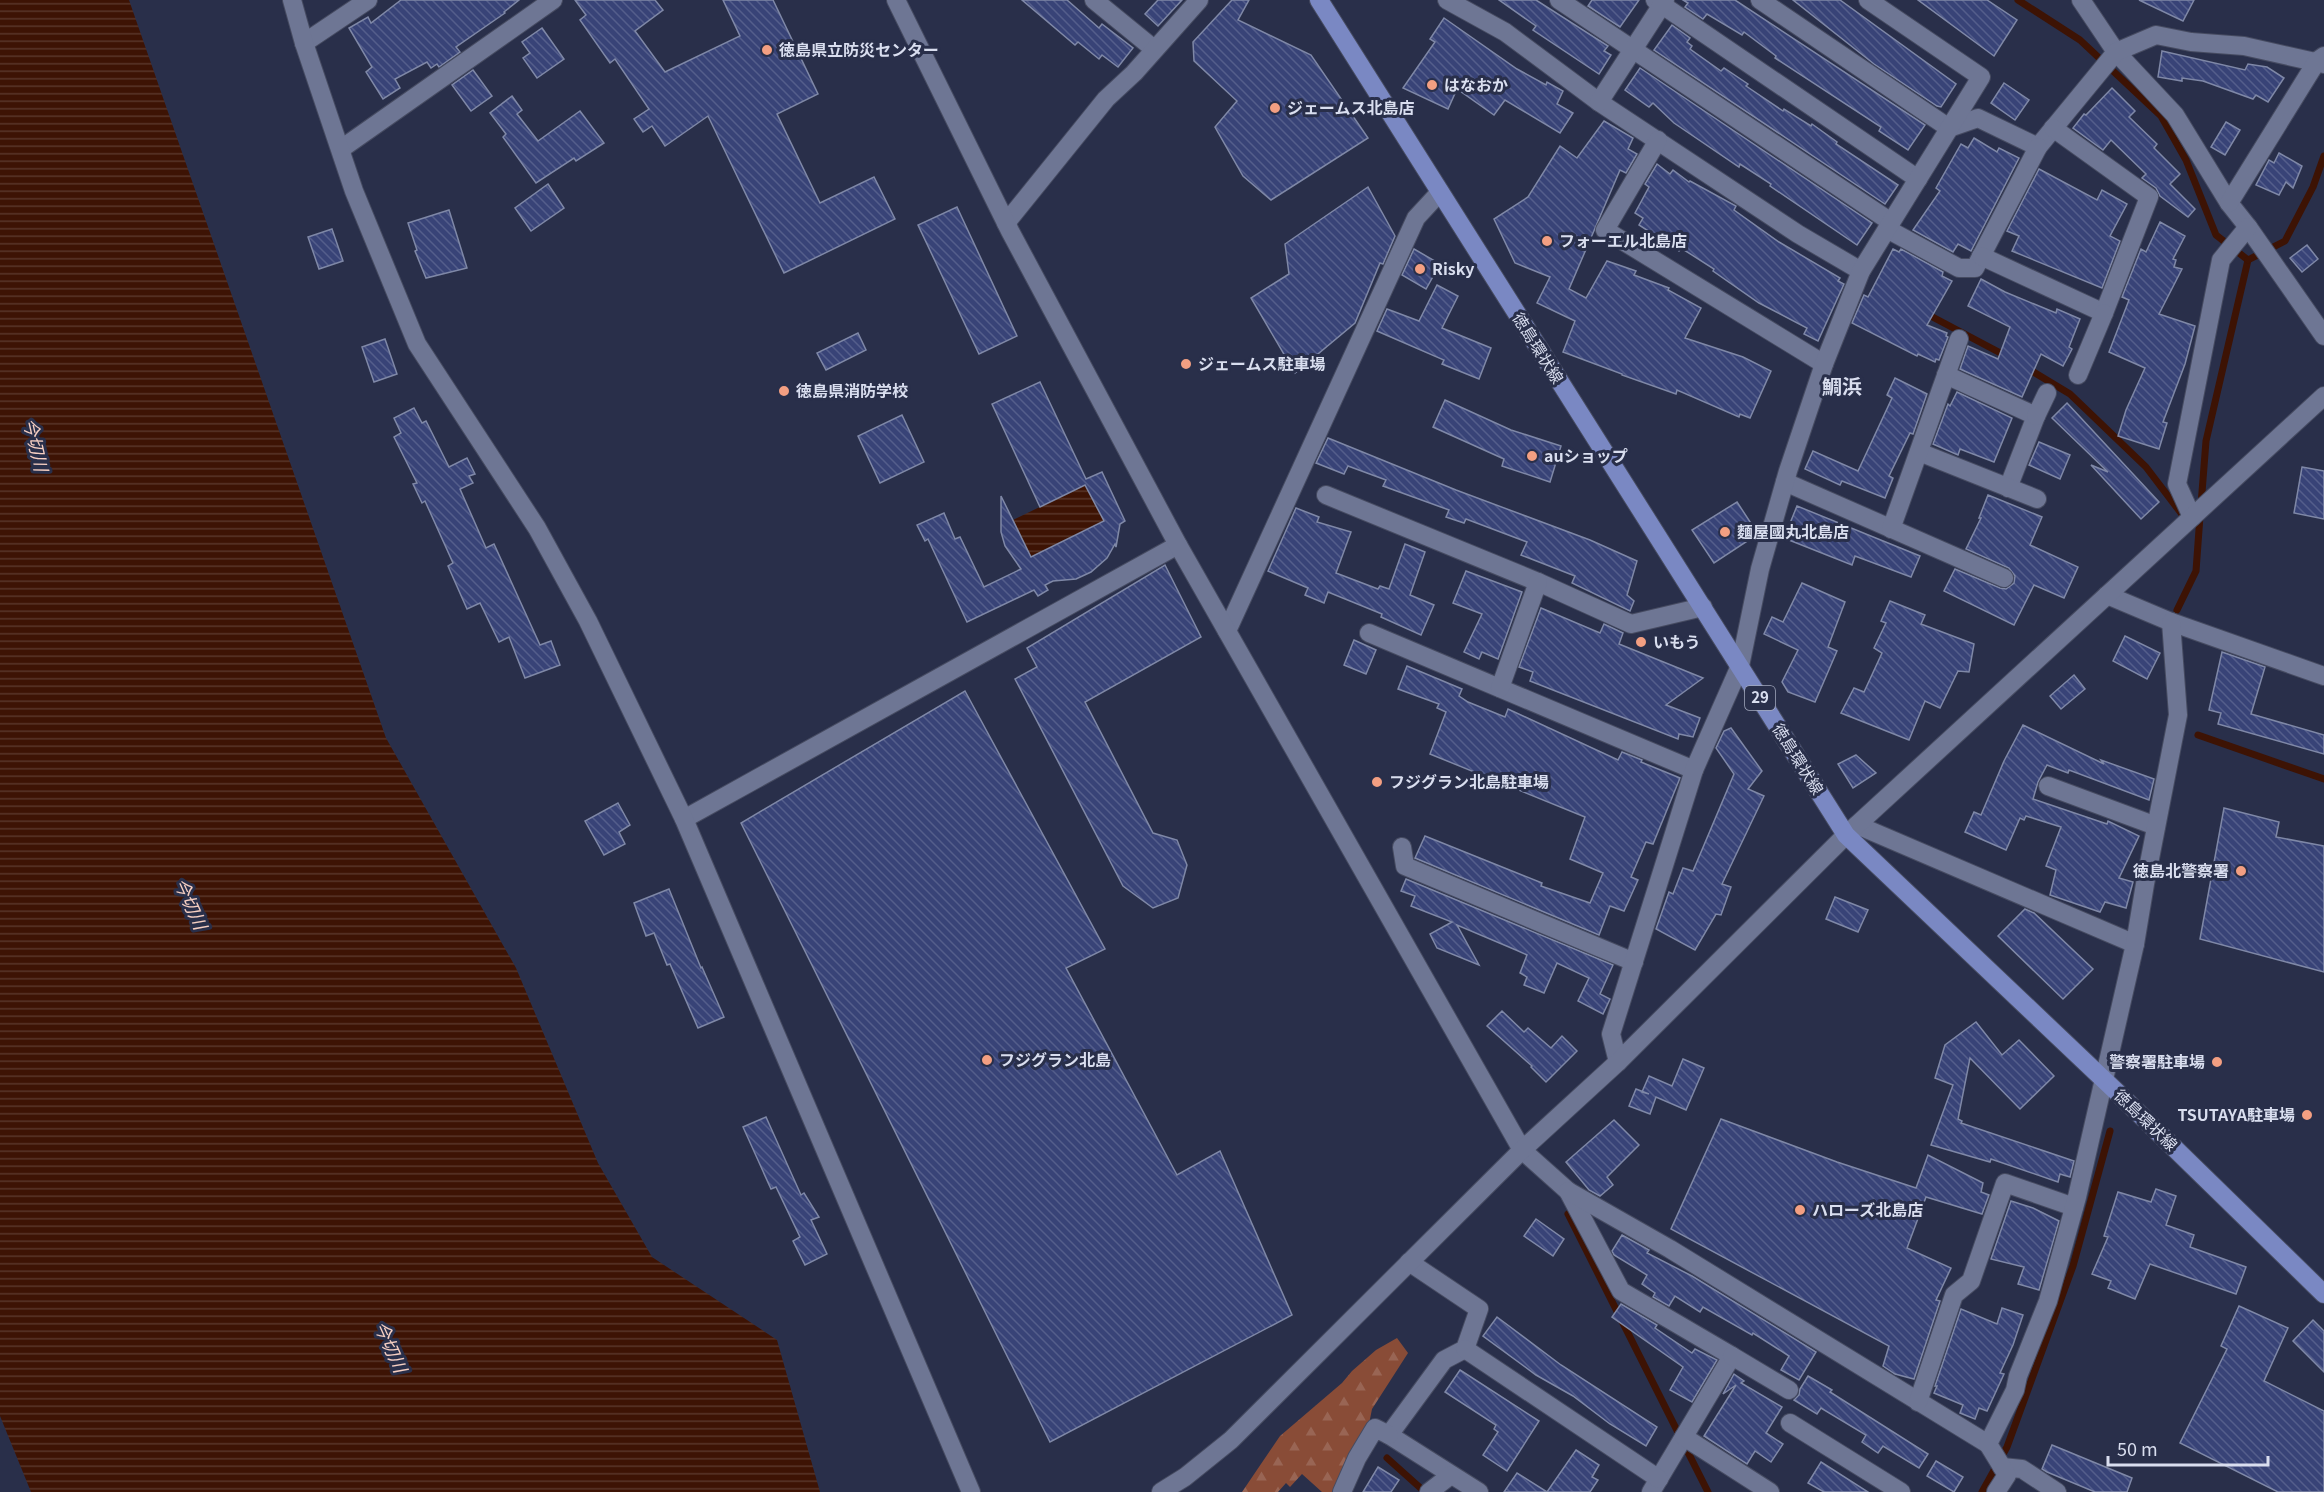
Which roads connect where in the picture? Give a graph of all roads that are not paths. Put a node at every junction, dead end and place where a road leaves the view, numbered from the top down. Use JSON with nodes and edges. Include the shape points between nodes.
{"nodes":[{"id":1,"x":292,"y":0,"type":"edge"},
{"id":2,"x":368,"y":0,"type":"edge"},
{"id":3,"x":553,"y":0,"type":"edge"},
{"id":4,"x":1094,"y":0,"type":"edge"},
{"id":5,"x":1199,"y":0,"type":"edge"},
{"id":6,"x":1319,"y":0,"type":"edge"},
{"id":7,"x":1448,"y":0,"type":"edge"},
{"id":8,"x":1559,"y":0,"type":"edge"},
{"id":9,"x":1760,"y":0,"type":"edge"},
{"id":10,"x":1868,"y":0,"type":"edge"},
{"id":11,"x":2081,"y":0,"type":"edge"},
{"id":12,"x":897,"y":1,"type":"edge"},
{"id":13,"x":1661,"y":2,"type":"edge"},
{"id":14,"x":304,"y":43,"type":"junction"},
{"id":15,"x":1154,"y":49,"type":"junction"},
{"id":16,"x":1633,"y":50,"type":"junction"},
{"id":17,"x":2116,"y":52,"type":"junction"},
{"id":18,"x":2322,"y":60,"type":"edge"},
{"id":19,"x":1599,"y":102,"type":"junction"},
{"id":20,"x":1949,"y":128,"type":"junction"},
{"id":21,"x":2053,"y":128,"type":"junction"},
{"id":22,"x":1658,"y":140,"type":"junction"},
{"id":23,"x":2038,"y":147,"type":"junction"},
{"id":24,"x":341,"y":149,"type":"junction"},
{"id":25,"x":1918,"y":179,"type":"junction"},
{"id":26,"x":1440,"y":192,"type":"junction"},
{"id":27,"x":2229,"y":203,"type":"junction"},
{"id":28,"x":1006,"y":223,"type":"junction"},
{"id":29,"x":1889,"y":226,"type":"junction"},
{"id":30,"x":2248,"y":227,"type":"junction"},
{"id":31,"x":1982,"y":256,"type":"junction"},
{"id":32,"x":1861,"y":272,"type":"junction"},
{"id":33,"x":2104,"y":313,"type":"junction"},
{"id":34,"x":2324,"y":336,"type":"edge"},
{"id":35,"x":1959,"y":339,"type":"dead end"},
{"id":36,"x":1824,"y":364,"type":"junction"},
{"id":37,"x":1946,"y":375,"type":"junction"},
{"id":38,"x":2078,"y":375,"type":"dead end"},
{"id":39,"x":2047,"y":393,"type":"dead end"},
{"id":40,"x":2324,"y":396,"type":"edge"},
{"id":41,"x":2036,"y":416,"type":"junction"},
{"id":42,"x":1918,"y":452,"type":"junction"},
{"id":43,"x":1785,"y":482,"type":"junction"},
{"id":44,"x":2008,"y":488,"type":"junction"},
{"id":45,"x":1326,"y":495,"type":"dead end"},
{"id":46,"x":2037,"y":499,"type":"dead end"},
{"id":47,"x":2192,"y":517,"type":"junction"},
{"id":48,"x":1891,"y":529,"type":"junction"},
{"id":49,"x":1178,"y":545,"type":"junction"},
{"id":50,"x":2004,"y":578,"type":"dead end"},
{"id":51,"x":1538,"y":582,"type":"junction"},
{"id":52,"x":2107,"y":595,"type":"junction"},
{"id":53,"x":1703,"y":607,"type":"junction"},
{"id":54,"x":2171,"y":622,"type":"junction"},
{"id":55,"x":1227,"y":631,"type":"junction"},
{"id":56,"x":1369,"y":633,"type":"dead end"},
{"id":57,"x":1740,"y":666,"type":"junction"},
{"id":58,"x":2324,"y":676,"type":"edge"},
{"id":59,"x":1500,"y":688,"type":"junction"},
{"id":60,"x":1695,"y":770,"type":"junction"},
{"id":61,"x":2048,"y":786,"type":"dead end"},
{"id":62,"x":684,"y":819,"type":"junction"},
{"id":63,"x":2156,"y":826,"type":"junction"},
{"id":64,"x":1852,"y":830,"type":"junction"},
{"id":65,"x":1402,"y":847,"type":"dead end"},
{"id":66,"x":2135,"y":945,"type":"junction"},
{"id":67,"x":1634,"y":962,"type":"junction"},
{"id":68,"x":1618,"y":1062,"type":"junction"},
{"id":69,"x":2104,"y":1080,"type":"junction"},
{"id":70,"x":1522,"y":1150,"type":"junction"},
{"id":71,"x":1568,"y":1191,"type":"junction"},
{"id":72,"x":2074,"y":1207,"type":"junction"},
{"id":73,"x":1409,"y":1262,"type":"junction"},
{"id":74,"x":2324,"y":1294,"type":"edge"},
{"id":75,"x":1465,"y":1348,"type":"junction"},
{"id":76,"x":1732,"y":1356,"type":"junction"},
{"id":77,"x":1789,"y":1390,"type":"dead end"},
{"id":78,"x":1918,"y":1402,"type":"junction"},
{"id":79,"x":1790,"y":1423,"type":"dead end"},
{"id":80,"x":1389,"y":1435,"type":"junction"},
{"id":81,"x":1684,"y":1437,"type":"junction"},
{"id":82,"x":1988,"y":1444,"type":"junction"},
{"id":83,"x":2002,"y":1467,"type":"junction"},
{"id":84,"x":1452,"y":1474,"type":"junction"},
{"id":85,"x":1655,"y":1485,"type":"edge"},
{"id":86,"x":971,"y":1492,"type":"edge"},
{"id":87,"x":1161,"y":1492,"type":"edge"},
{"id":88,"x":1341,"y":1492,"type":"edge"},
{"id":89,"x":1429,"y":1492,"type":"edge"},
{"id":90,"x":1479,"y":1492,"type":"edge"},
{"id":91,"x":1770,"y":1492,"type":"edge"},
{"id":92,"x":1901,"y":1492,"type":"edge"},
{"id":93,"x":1995,"y":1492,"type":"edge"},
{"id":94,"x":2057,"y":1492,"type":"edge"}],
"edges":[{"from":1,"to":14,"type":"street"},
{"from":2,"to":14,"type":"street"},
{"from":3,"to":24,"type":"street"},
{"from":4,"to":15,"type":"street"},
{"from":5,"to":15,"type":"street"},
{"from":6,"to":26,"type":"main road","name":"徳島環状線","number":"29"},
{"from":7,"to":19,"type":"street","via":[[1505,33]]},
{"from":8,"to":16,"type":"street"},
{"from":9,"to":20,"type":"street"},
{"from":10,"to":20,"type":"street","via":[[1981,77]]},
{"from":11,"to":17,"type":"street"},
{"from":12,"to":28,"type":"street"},
{"from":13,"to":16,"type":"street"},
{"from":13,"to":25,"type":"street"},
{"from":14,"to":24,"type":"street"},
{"from":15,"to":28,"type":"street","via":[[1106,99]]},
{"from":16,"to":19,"type":"street"},
{"from":16,"to":29,"type":"street"},
{"from":17,"to":18,"type":"street","via":[[2156,35]]},
{"from":17,"to":21,"type":"street"},
{"from":17,"to":27,"type":"street","via":[[2175,115]]},
{"from":18,"to":27,"type":"street"},
{"from":19,"to":22,"type":"street"},
{"from":20,"to":23,"type":"street","via":[[1978,117]]},
{"from":20,"to":25,"type":"street"},
{"from":21,"to":23,"type":"street"},
{"from":21,"to":33,"type":"street","via":[[2149,197]]},
{"from":22,"to":32,"type":"street"},
{"from":22,"to":36,"type":"street","via":[[1605,230]]},
{"from":23,"to":31,"type":"street"},
{"from":24,"to":62,"type":"street","via":[[354,191],[417,344],[537,528],[588,621]]},
{"from":25,"to":29,"type":"street"},
{"from":26,"to":53,"type":"main road","name":"徳島環状線","number":"29"},
{"from":26,"to":55,"type":"street","via":[[1416,218]]},
{"from":27,"to":30,"type":"street"},
{"from":28,"to":49,"type":"street"},
{"from":29,"to":31,"type":"street","via":[[1959,268],[1975,268]]},
{"from":29,"to":32,"type":"street"},
{"from":30,"to":34,"type":"street"},
{"from":30,"to":47,"type":"street","via":[[2221,260],[2177,484]]},
{"from":31,"to":33,"type":"street"},
{"from":32,"to":36,"type":"street"},
{"from":33,"to":38,"type":"street"},
{"from":35,"to":37,"type":"street"},
{"from":36,"to":43,"type":"street"},
{"from":37,"to":41,"type":"street"},
{"from":37,"to":42,"type":"street"},
{"from":39,"to":41,"type":"street"},
{"from":40,"to":47,"type":"street"},
{"from":41,"to":44,"type":"street"},
{"from":42,"to":44,"type":"street"},
{"from":42,"to":48,"type":"street"},
{"from":43,"to":48,"type":"street"},
{"from":43,"to":57,"type":"street","via":[[1760,569]]},
{"from":44,"to":46,"type":"street"},
{"from":45,"to":51,"type":"street"},
{"from":47,"to":52,"type":"street"},
{"from":48,"to":50,"type":"street"},
{"from":49,"to":55,"type":"street"},
{"from":49,"to":62,"type":"street"},
{"from":51,"to":53,"type":"street","via":[[1631,624]]},
{"from":51,"to":59,"type":"street"},
{"from":52,"to":54,"type":"street"},
{"from":52,"to":64,"type":"street"},
{"from":53,"to":57,"type":"main road","name":"徳島環状線","number":"29"},
{"from":54,"to":58,"type":"street"},
{"from":54,"to":63,"type":"street","via":[[2178,715]]},
{"from":55,"to":70,"type":"street"},
{"from":56,"to":59,"type":"street"},
{"from":57,"to":60,"type":"street"},
{"from":57,"to":64,"type":"main road","name":"徳島環状線","number":"29"},
{"from":59,"to":60,"type":"street"},
{"from":60,"to":67,"type":"street"},
{"from":61,"to":63,"type":"street"},
{"from":62,"to":86,"type":"street"},
{"from":63,"to":66,"type":"street"},
{"from":64,"to":66,"type":"street"},
{"from":64,"to":68,"type":"street"},
{"from":64,"to":69,"type":"main road","name":"徳島環状線","number":"29"},
{"from":65,"to":67,"type":"street","via":[[1405,866]]},
{"from":66,"to":69,"type":"street"},
{"from":67,"to":68,"type":"street","via":[[1611,1034]]},
{"from":68,"to":70,"type":"street"},
{"from":69,"to":72,"type":"street"},
{"from":69,"to":74,"type":"main road","name":"徳島環状線","number":"29"},
{"from":70,"to":71,"type":"street"},
{"from":70,"to":73,"type":"street"},
{"from":71,"to":76,"type":"street","via":[[1621,1291]]},
{"from":71,"to":78,"type":"street","via":[[1670,1248]]},
{"from":72,"to":78,"type":"street","via":[[2005,1183],[1971,1281],[1954,1294]]},
{"from":72,"to":82,"type":"street","via":[[2048,1301],[2015,1390]]},
{"from":73,"to":75,"type":"street","via":[[1479,1309]]},
{"from":73,"to":87,"type":"street","via":[[1231,1440]]},
{"from":75,"to":80,"type":"street","via":[[1444,1360]]},
{"from":75,"to":85,"type":"street"},
{"from":76,"to":77,"type":"street"},
{"from":76,"to":81,"type":"street"},
{"from":78,"to":82,"type":"street"},
{"from":79,"to":92,"type":"street"},
{"from":80,"to":84,"type":"street"},
{"from":80,"to":88,"type":"street","via":[[1375,1428]]},
{"from":81,"to":85,"type":"street"},
{"from":81,"to":91,"type":"street"},
{"from":82,"to":83,"type":"street"},
{"from":83,"to":93,"type":"street","via":[[2007,1475]]},
{"from":83,"to":94,"type":"street","via":[[2022,1469]]},
{"from":84,"to":89,"type":"street"},
{"from":84,"to":90,"type":"street"}]}
